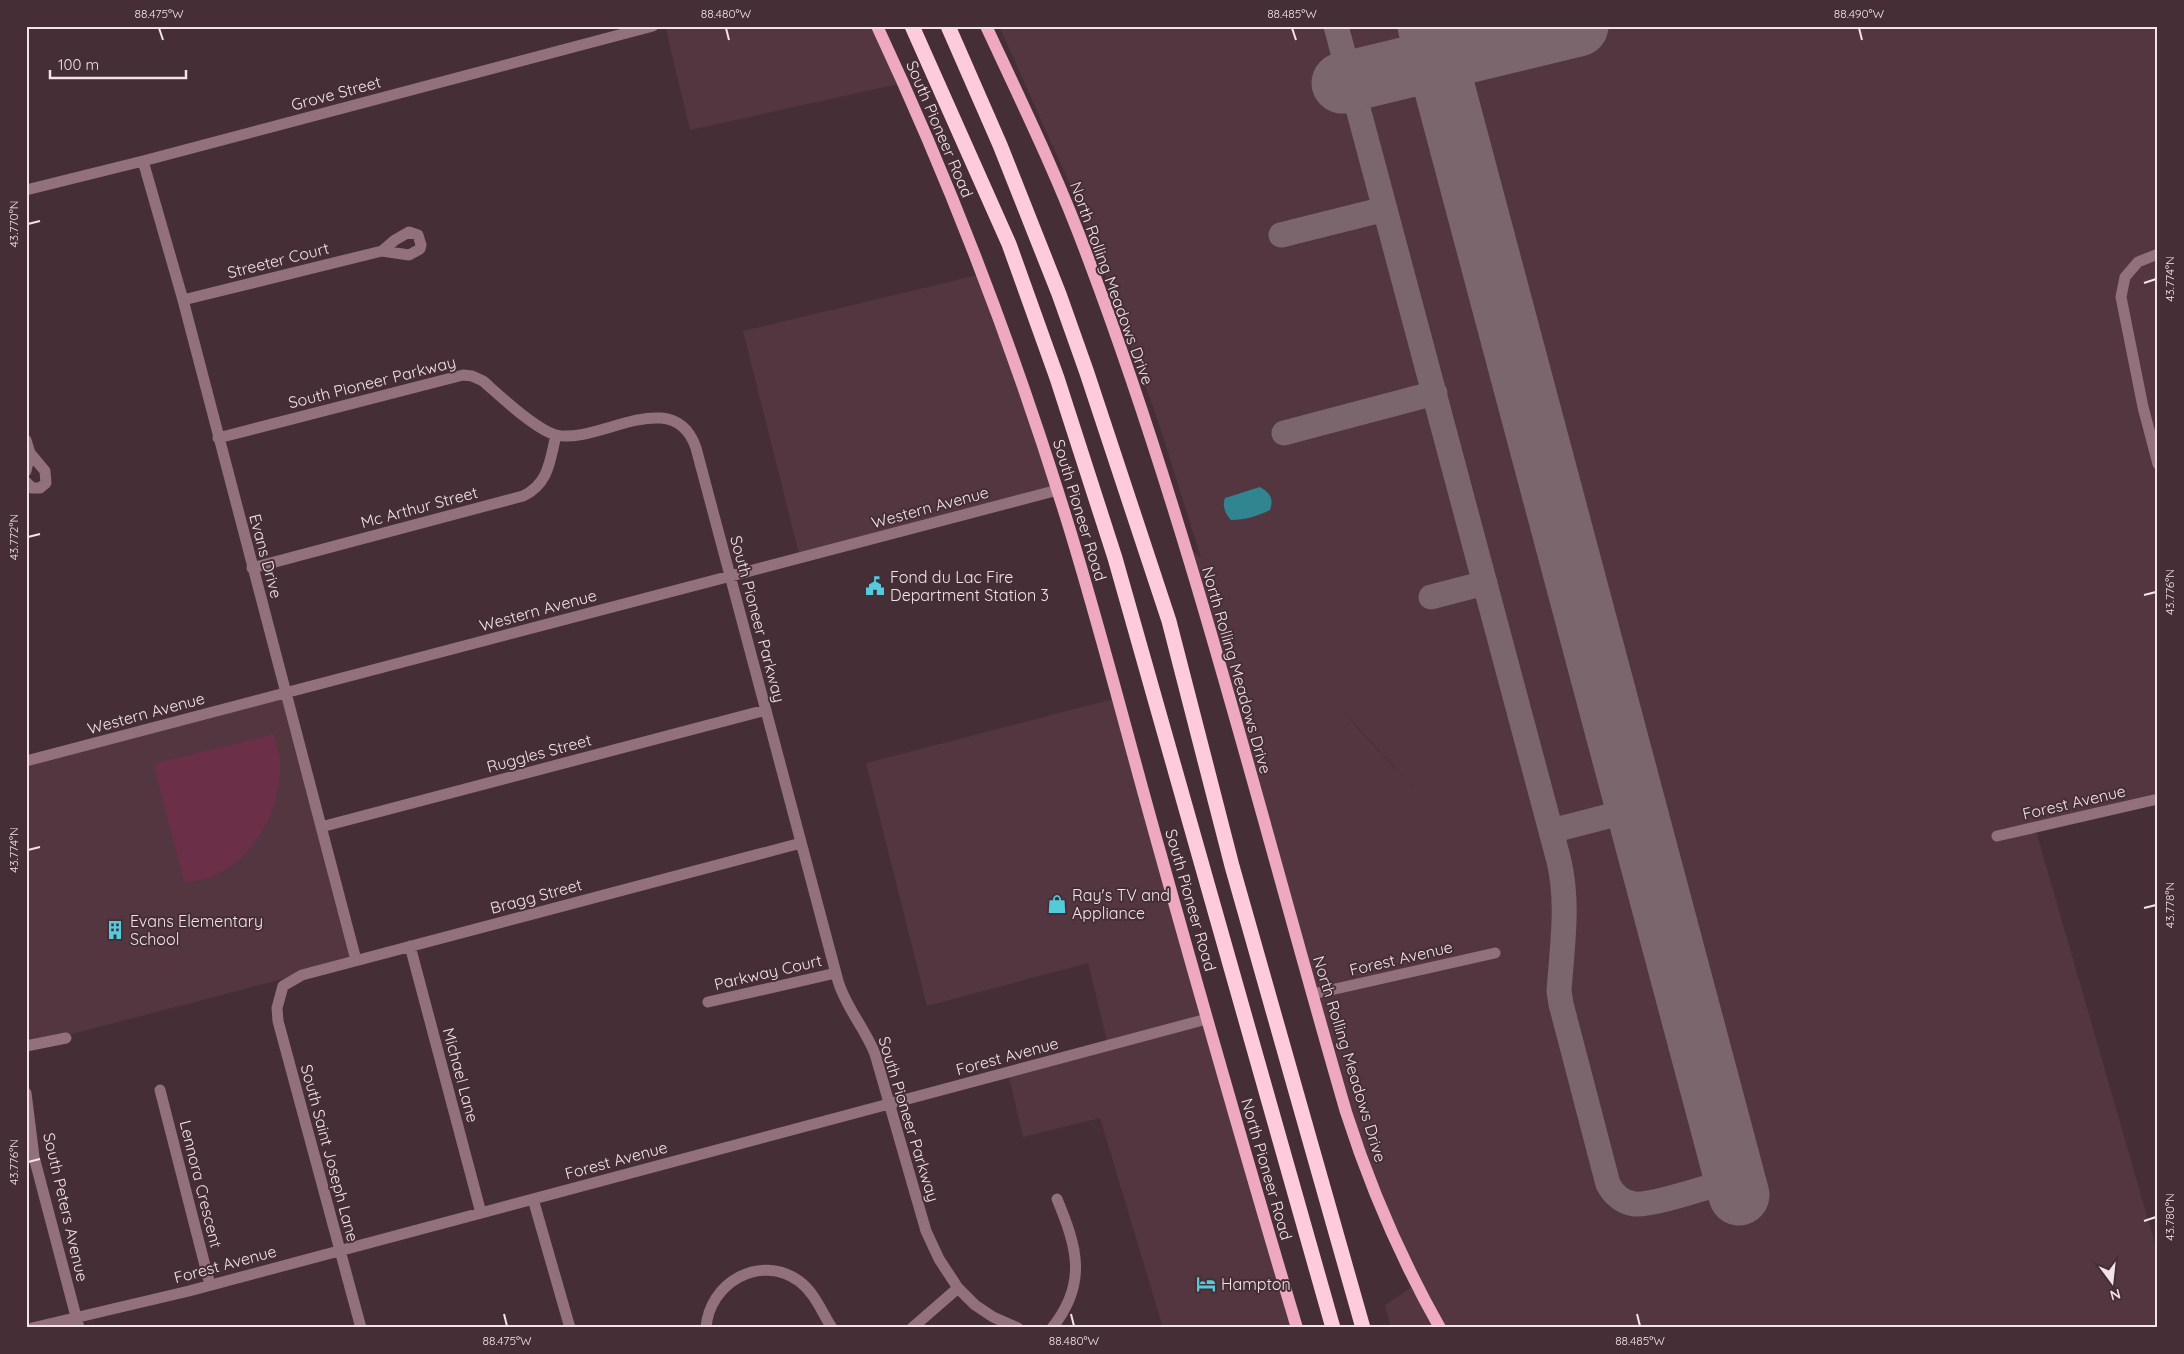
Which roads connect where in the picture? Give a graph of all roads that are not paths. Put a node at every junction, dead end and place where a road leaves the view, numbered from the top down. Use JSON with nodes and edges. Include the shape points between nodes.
{"nodes":[{"id":1,"x":653,"y":26,"type":"edge"},
{"id":2,"x":877,"y":26,"type":"edge"},
{"id":3,"x":912,"y":26,"type":"edge"},
{"id":4,"x":948,"y":26,"type":"edge"},
{"id":5,"x":986,"y":26,"type":"edge"},
{"id":6,"x":628,"y":29,"type":"edge"},
{"id":7,"x":143,"y":161,"type":"junction"},
{"id":8,"x":26,"y":190,"type":"edge"},
{"id":9,"x":382,"y":251,"type":"dead end"},
{"id":10,"x":2158,"y":254,"type":"edge"},
{"id":11,"x":183,"y":300,"type":"junction"},
{"id":12,"x":556,"y":435,"type":"junction"},
{"id":13,"x":218,"y":438,"type":"junction"},
{"id":14,"x":26,"y":440,"type":"edge"},
{"id":15,"x":30,"y":453,"type":"junction"},
{"id":16,"x":2158,"y":464,"type":"edge"},
{"id":17,"x":26,"y":470,"type":"edge"},
{"id":18,"x":26,"y":482,"type":"edge"},
{"id":19,"x":1058,"y":490,"type":"junction"},
{"id":20,"x":252,"y":568,"type":"junction"},
{"id":21,"x":730,"y":576,"type":"junction"},
{"id":22,"x":285,"y":693,"type":"junction"},
{"id":23,"x":766,"y":710,"type":"junction"},
{"id":24,"x":26,"y":761,"type":"edge"},
{"id":25,"x":2158,"y":799,"type":"edge"},
{"id":26,"x":321,"y":827,"type":"junction"},
{"id":27,"x":1997,"y":836,"type":"dead end"},
{"id":28,"x":801,"y":842,"type":"junction"},
{"id":29,"x":410,"y":946,"type":"junction"},
{"id":30,"x":1495,"y":953,"type":"dead end"},
{"id":31,"x":356,"y":960,"type":"junction"},
{"id":32,"x":836,"y":973,"type":"junction"},
{"id":33,"x":283,"y":986,"type":"joint"},
{"id":34,"x":1313,"y":994,"type":"junction"},
{"id":35,"x":708,"y":1002,"type":"dead end"},
{"id":36,"x":1207,"y":1019,"type":"junction"},
{"id":37,"x":66,"y":1038,"type":"dead end"},
{"id":38,"x":26,"y":1046,"type":"edge"},
{"id":39,"x":160,"y":1090,"type":"dead end"},
{"id":40,"x":26,"y":1093,"type":"edge"},
{"id":41,"x":890,"y":1104,"type":"junction"},
{"id":42,"x":533,"y":1199,"type":"junction"},
{"id":43,"x":1057,"y":1199,"type":"dead end"},
{"id":44,"x":481,"y":1213,"type":"junction"},
{"id":45,"x":339,"y":1251,"type":"junction"},
{"id":46,"x":210,"y":1285,"type":"junction"},
{"id":47,"x":958,"y":1288,"type":"junction"},
{"id":48,"x":78,"y":1323,"type":"edge"},
{"id":49,"x":32,"y":1328,"type":"edge"},
{"id":50,"x":361,"y":1328,"type":"edge"},
{"id":51,"x":570,"y":1328,"type":"edge"},
{"id":52,"x":706,"y":1328,"type":"edge"},
{"id":53,"x":832,"y":1328,"type":"edge"},
{"id":54,"x":912,"y":1328,"type":"edge"},
{"id":55,"x":1018,"y":1328,"type":"edge"},
{"id":56,"x":1052,"y":1328,"type":"edge"},
{"id":57,"x":1297,"y":1328,"type":"edge"},
{"id":58,"x":1333,"y":1328,"type":"edge"},
{"id":59,"x":1363,"y":1328,"type":"edge"},
{"id":60,"x":1440,"y":1328,"type":"edge"}],
"edges":[{"from":1,"to":6,"type":"street","name":"Grove Street"},
{"from":2,"to":19,"type":"main road","name":"South Pioneer Road","via":[[971,247]]},
{"from":3,"to":58,"type":"highway","via":[[1008,244],[1084,460],[1118,567]]},
{"from":4,"to":59,"type":"highway","via":[[1006,159],[1056,286],[1169,621],[1232,866]]},
{"from":5,"to":34,"type":"main road","name":"North Rolling Meadows Drive","via":[[1068,206],[1130,373],[1188,558]]},
{"from":6,"to":7,"type":"street","name":"Grove Street"},
{"from":7,"to":8,"type":"street","name":"Grove Street"},
{"from":7,"to":11,"type":"street","name":"Evans Drive"},
{"from":9,"to":11,"type":"street","name":"Streeter Court"},
{"from":10,"to":16,"type":"street","via":[[2138,262],[2125,277],[2121,297]]},
{"from":11,"to":13,"type":"street","name":"Evans Drive"},
{"from":12,"to":13,"type":"street","name":"South Pioneer Parkway","via":[[541,428],[483,381],[463,375]]},
{"from":12,"to":20,"type":"street","name":"Mc Arthur Street","via":[[546,475],[538,487],[523,496]]},
{"from":12,"to":21,"type":"street","name":"South Pioneer Parkway","via":[[572,436],[651,417],[682,426],[694,444]]},
{"from":13,"to":20,"type":"street","name":"Evans Drive"},
{"from":14,"to":15,"type":"street"},
{"from":15,"to":17,"type":"street"},
{"from":15,"to":18,"type":"street","via":[[45,471],[46,483],[40,488],[32,488]]},
{"from":19,"to":21,"type":"street","name":"Western Avenue"},
{"from":19,"to":36,"type":"main road","name":"South Pioneer Road"},
{"from":20,"to":22,"type":"street","name":"Evans Drive"},
{"from":21,"to":22,"type":"street","name":"Western Avenue"},
{"from":21,"to":23,"type":"street","name":"South Pioneer Parkway"},
{"from":22,"to":24,"type":"street","name":"Western Avenue"},
{"from":22,"to":26,"type":"street","name":"Evans Drive"},
{"from":23,"to":26,"type":"street","name":"Ruggles Street"},
{"from":23,"to":28,"type":"street","name":"South Pioneer Parkway"},
{"from":25,"to":27,"type":"street","name":"Forest Avenue"},
{"from":26,"to":31,"type":"street","name":"Evans Drive"},
{"from":28,"to":29,"type":"street","name":"Bragg Street"},
{"from":28,"to":32,"type":"street","name":"South Pioneer Parkway"},
{"from":29,"to":31,"type":"street","name":"Bragg Street"},
{"from":29,"to":44,"type":"street","name":"Michael Lane"},
{"from":30,"to":34,"type":"street","name":"Forest Avenue"},
{"from":31,"to":33,"type":"street","name":"Bragg Street","via":[[302,975]]},
{"from":32,"to":35,"type":"street","name":"Parkway Court"},
{"from":32,"to":41,"type":"street","name":"South Pioneer Parkway","via":[[848,1005],[874,1050]]},
{"from":33,"to":45,"type":"street","name":"South Saint Joseph Lane","via":[[277,1008],[278,1021]]},
{"from":34,"to":60,"type":"main road","name":"North Rolling Meadows Drive","via":[[1365,1167],[1398,1247]]},
{"from":36,"to":41,"type":"street","name":"Forest Avenue"},
{"from":36,"to":57,"type":"main road","name":"North Pioneer Road"},
{"from":37,"to":38,"type":"street"},
{"from":39,"to":46,"type":"street","name":"Lennora Crescent"},
{"from":40,"to":48,"type":"street","name":"South Peters Avenue","via":[[34,1157]]},
{"from":41,"to":42,"type":"street","name":"Forest Avenue"},
{"from":41,"to":47,"type":"street","name":"South Pioneer Parkway","via":[[928,1237]]},
{"from":42,"to":44,"type":"street","name":"Forest Avenue"},
{"from":42,"to":51,"type":"street"},
{"from":43,"to":56,"type":"street","via":[[1074,1242],[1076,1266],[1069,1299]]},
{"from":44,"to":45,"type":"street","name":"Forest Avenue"},
{"from":45,"to":46,"type":"street","name":"Forest Avenue"},
{"from":45,"to":50,"type":"street","name":"South Saint Joseph Lane"},
{"from":46,"to":48,"type":"street","name":"Forest Avenue"},
{"from":47,"to":54,"type":"street"},
{"from":47,"to":55,"type":"street","name":"South Pioneer Parkway","via":[[983,1311]]},
{"from":48,"to":49,"type":"street","name":"Forest Avenue"},
{"from":52,"to":53,"type":"street","via":[[710,1308],[721,1290],[738,1276],[765,1270],[783,1273],[805,1286]]}]}
